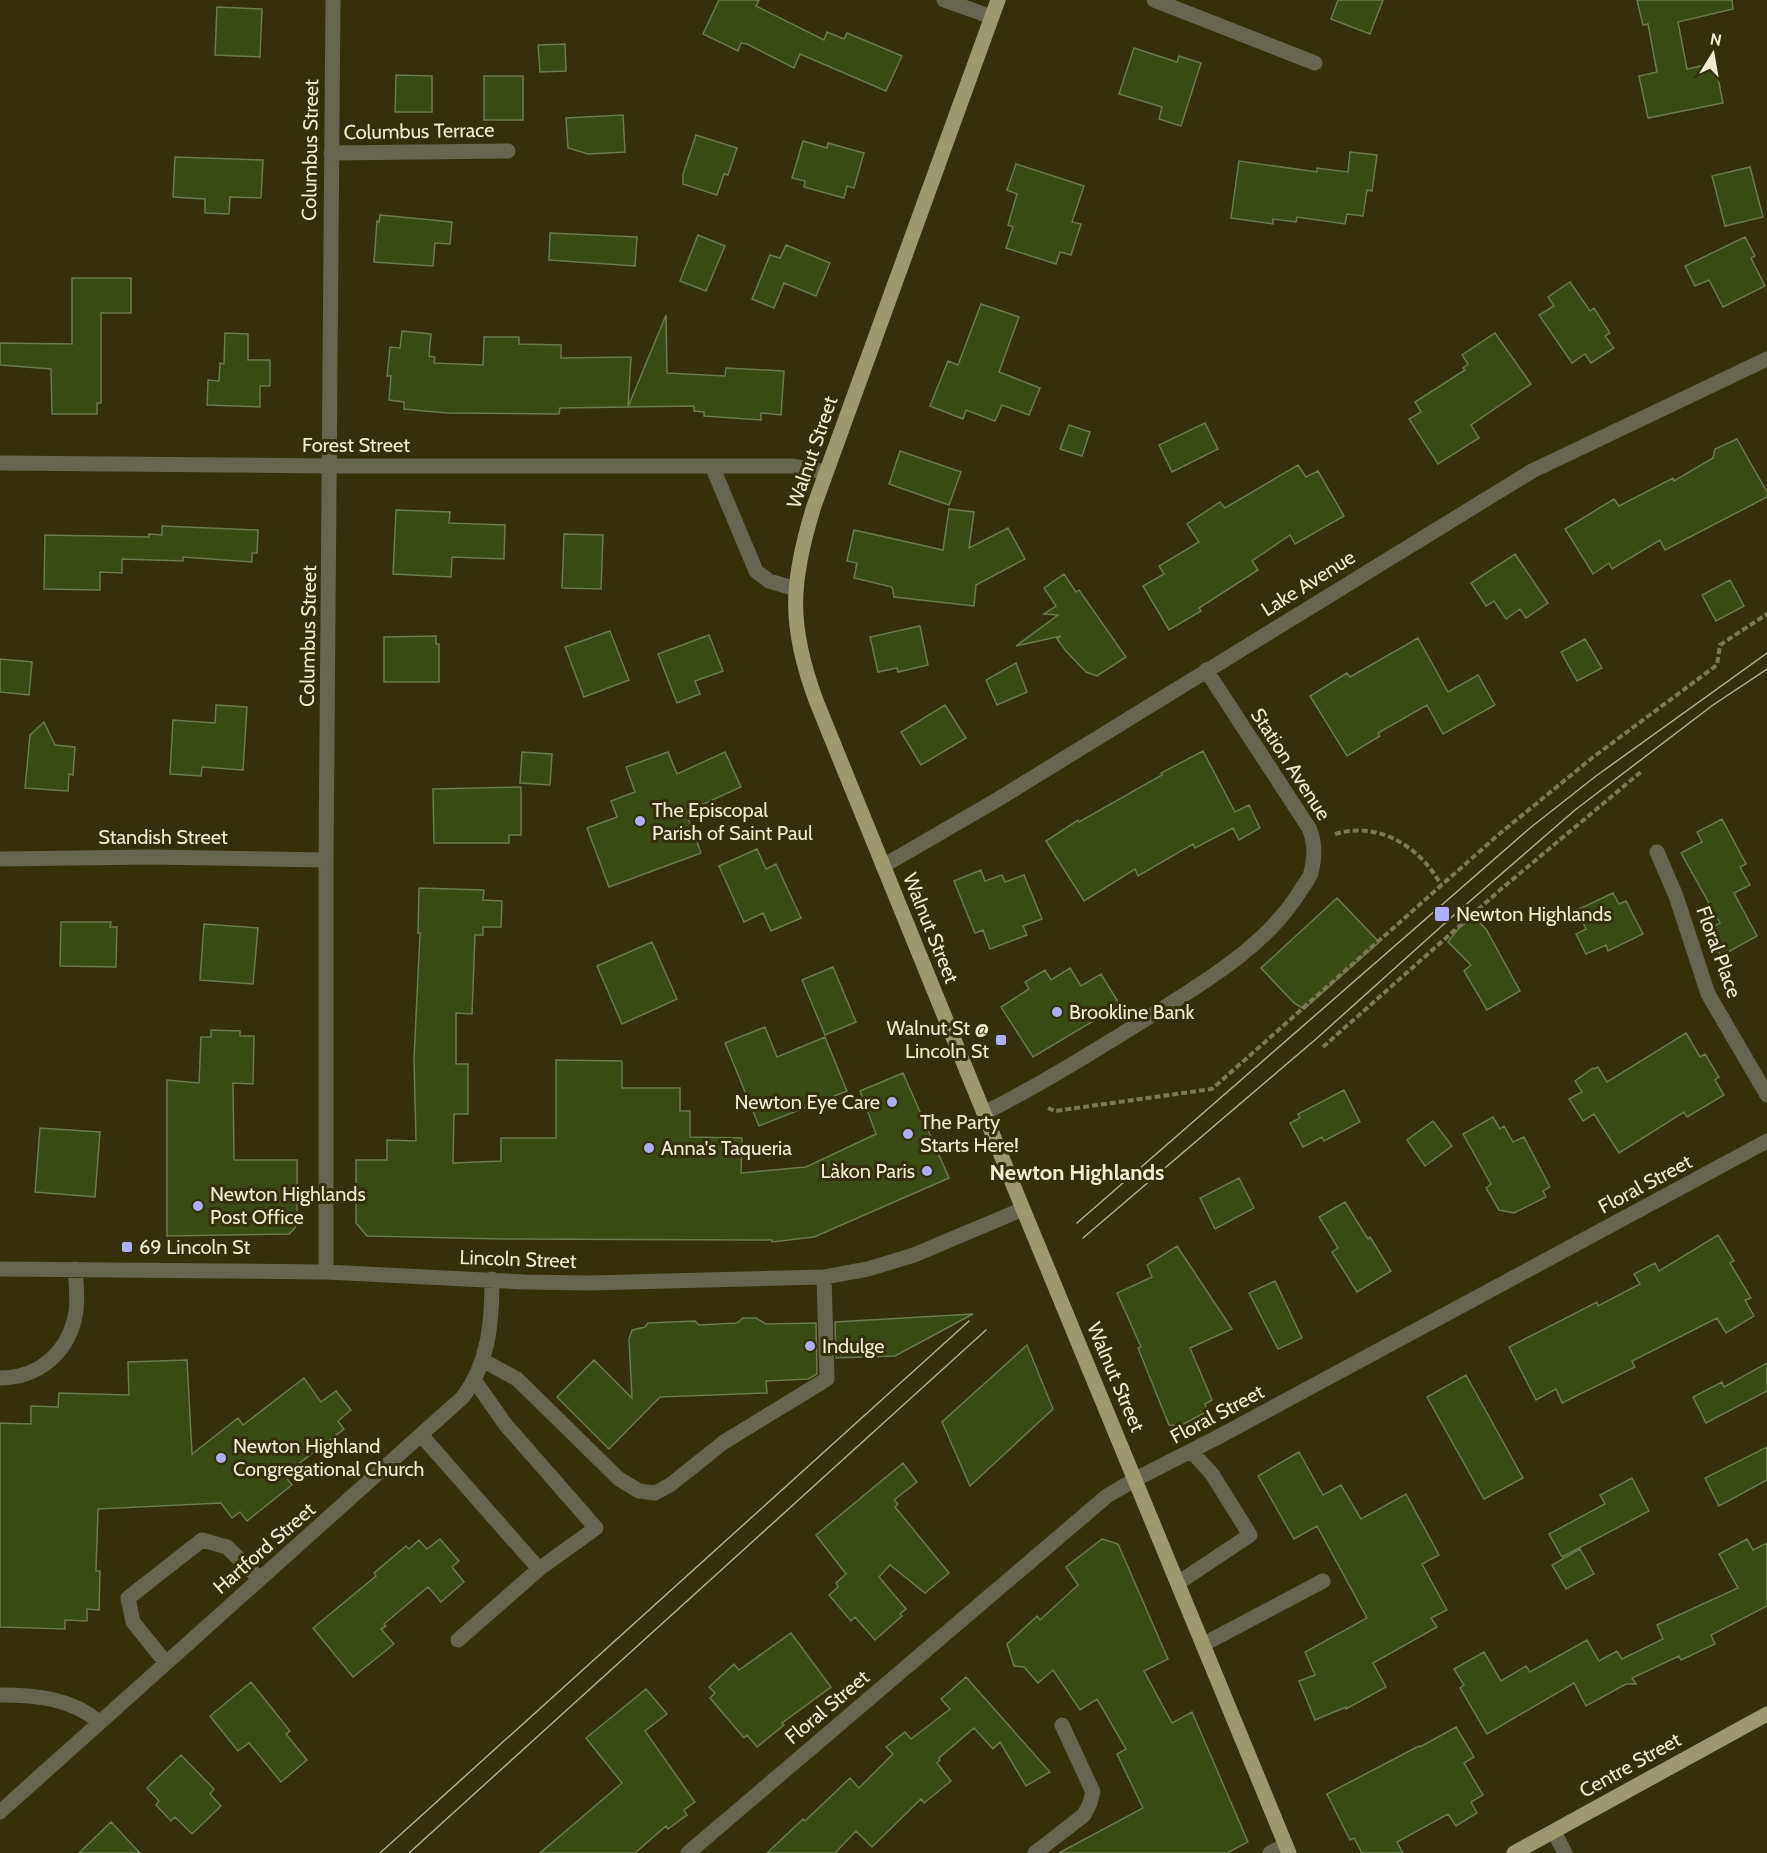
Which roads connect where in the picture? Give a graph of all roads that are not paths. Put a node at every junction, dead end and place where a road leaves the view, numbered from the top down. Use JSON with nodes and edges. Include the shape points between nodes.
{"nodes":[{"id":1,"x":333,"y":0,"type":"edge"},
{"id":2,"x":944,"y":0,"type":"edge"},
{"id":3,"x":998,"y":0,"type":"edge"},
{"id":4,"x":1154,"y":0,"type":"edge"},
{"id":5,"x":992,"y":17,"type":"junction"},
{"id":6,"x":1315,"y":63,"type":"dead end"},
{"id":7,"x":508,"y":151,"type":"dead end"},
{"id":8,"x":331,"y":153,"type":"junction"},
{"id":9,"x":1767,"y":359,"type":"edge"},
{"id":10,"x":0,"y":463,"type":"edge"},
{"id":11,"x":331,"y":466,"type":"junction"},
{"id":12,"x":712,"y":466,"type":"junction"},
{"id":13,"x":826,"y":472,"type":"junction"},
{"id":14,"x":796,"y":589,"type":"junction"},
{"id":15,"x":1206,"y":670,"type":"junction"},
{"id":16,"x":1657,"y":852,"type":"dead end"},
{"id":17,"x":0,"y":859,"type":"edge"},
{"id":18,"x":326,"y":860,"type":"junction"},
{"id":19,"x":884,"y":866,"type":"junction"},
{"id":20,"x":1767,"y":1095,"type":"edge"},
{"id":21,"x":984,"y":1113,"type":"junction"},
{"id":22,"x":1767,"y":1141,"type":"edge"},
{"id":23,"x":1023,"y":1209,"type":"junction"},
{"id":24,"x":0,"y":1269,"type":"edge"},
{"id":25,"x":75,"y":1269,"type":"junction"},
{"id":26,"x":326,"y":1272,"type":"junction"},
{"id":27,"x":824,"y":1277,"type":"junction"},
{"id":28,"x":492,"y":1279,"type":"junction"},
{"id":29,"x":484,"y":1361,"type":"junction"},
{"id":30,"x":0,"y":1378,"type":"edge"},
{"id":31,"x":475,"y":1381,"type":"junction"},
{"id":32,"x":422,"y":1436,"type":"junction"},
{"id":33,"x":1191,"y":1451,"type":"junction"},
{"id":34,"x":1136,"y":1479,"type":"junction"},
{"id":35,"x":539,"y":1569,"type":"junction"},
{"id":36,"x":260,"y":1579,"type":"junction"},
{"id":37,"x":1323,"y":1581,"type":"dead end"},
{"id":38,"x":1178,"y":1582,"type":"junction"},
{"id":39,"x":458,"y":1640,"type":"dead end"},
{"id":40,"x":1204,"y":1644,"type":"junction"},
{"id":41,"x":166,"y":1663,"type":"junction"},
{"id":42,"x":0,"y":1695,"type":"edge"},
{"id":43,"x":1767,"y":1714,"type":"edge"},
{"id":44,"x":99,"y":1722,"type":"junction"},
{"id":45,"x":1062,"y":1725,"type":"dead end"},
{"id":46,"x":0,"y":1812,"type":"edge"},
{"id":47,"x":1554,"y":1832,"type":"junction"},
{"id":48,"x":1288,"y":1849,"type":"edge"},
{"id":49,"x":688,"y":1853,"type":"edge"},
{"id":50,"x":1035,"y":1853,"type":"edge"},
{"id":51,"x":1270,"y":1853,"type":"edge"},
{"id":52,"x":1514,"y":1853,"type":"edge"},
{"id":53,"x":1565,"y":1853,"type":"edge"}],
"edges":[{"from":1,"to":8,"type":"street","name":"Columbus Street"},
{"from":2,"to":5,"type":"street"},
{"from":3,"to":5,"type":"main road","name":"Walnut Street"},
{"from":4,"to":6,"type":"street"},
{"from":5,"to":13,"type":"main road","name":"Walnut Street"},
{"from":7,"to":8,"type":"street","name":"Columbus Terrace"},
{"from":8,"to":11,"type":"street","name":"Columbus Street"},
{"from":9,"to":15,"type":"street","name":"Lake Avenue","via":[[1532,471]]},
{"from":10,"to":11,"type":"street","name":"Forest Street"},
{"from":11,"to":12,"type":"street","name":"Forest Street"},
{"from":11,"to":18,"type":"street","name":"Columbus Street"},
{"from":12,"to":13,"type":"street","name":"Forest Street","via":[[799,466]]},
{"from":12,"to":14,"type":"street","via":[[756,571],[779,585]]},
{"from":13,"to":14,"type":"main road","name":"Walnut Street","via":[[804,539]]},
{"from":14,"to":19,"type":"main road","name":"Walnut Street","via":[[797,630],[808,677]]},
{"from":15,"to":19,"type":"street","name":"Lake Avenue"},
{"from":15,"to":21,"type":"street","name":"Station Avenue","via":[[1309,828],[1314,839],[1311,874],[1280,920],[1239,956],[1087,1056]]},
{"from":16,"to":20,"type":"street","name":"Floral Place","via":[[1708,994]]},
{"from":17,"to":18,"type":"street","name":"Standish Street"},
{"from":18,"to":26,"type":"street","name":"Columbus Street"},
{"from":19,"to":21,"type":"main road","name":"Walnut Street"},
{"from":21,"to":23,"type":"main road","name":"Walnut Street"},
{"from":22,"to":33,"type":"street","name":"Floral Street"},
{"from":23,"to":27,"type":"street","name":"Lincoln Street","via":[[914,1255]]},
{"from":23,"to":34,"type":"main road","name":"Walnut Street"},
{"from":24,"to":25,"type":"street","name":"Lincoln Street"},
{"from":25,"to":26,"type":"street","name":"Lincoln Street"},
{"from":25,"to":30,"type":"street","via":[[76,1310],[67,1339],[36,1371]]},
{"from":26,"to":28,"type":"street","name":"Lincoln Street"},
{"from":27,"to":28,"type":"street","name":"Lincoln Street","via":[[590,1282]]},
{"from":27,"to":29,"type":"street","via":[[827,1378],[724,1442],[655,1493],[639,1491],[619,1479],[517,1378]]},
{"from":28,"to":29,"type":"street","name":"Hartford Street","via":[[492,1310]]},
{"from":29,"to":31,"type":"street","name":"Hartford Street"},
{"from":31,"to":32,"type":"street","name":"Hartford Street","via":[[464,1397]]},
{"from":31,"to":35,"type":"street","via":[[505,1424],[596,1528]]},
{"from":32,"to":35,"type":"street"},
{"from":32,"to":36,"type":"street","name":"Hartford Street"},
{"from":33,"to":34,"type":"street","name":"Floral Street"},
{"from":33,"to":38,"type":"street","via":[[1212,1474],[1250,1535]]},
{"from":34,"to":38,"type":"main road","name":"Walnut Street"},
{"from":34,"to":49,"type":"street","name":"Floral Street","via":[[1107,1496]]},
{"from":35,"to":39,"type":"street"},
{"from":36,"to":41,"type":"street","name":"Hartford Street"},
{"from":36,"to":41,"type":"street","via":[[227,1547],[202,1540],[128,1598],[133,1622]]},
{"from":37,"to":40,"type":"street"},
{"from":38,"to":40,"type":"main road","name":"Walnut Street"},
{"from":40,"to":48,"type":"main road","name":"Walnut Street"},
{"from":41,"to":44,"type":"street","name":"Hartford Street"},
{"from":42,"to":44,"type":"street","via":[[58,1700],[88,1712]]},
{"from":43,"to":47,"type":"main road","name":"Centre Street"},
{"from":44,"to":46,"type":"street","name":"Hartford Street"},
{"from":45,"to":50,"type":"street","via":[[1093,1792],[1084,1815]]},
{"from":47,"to":52,"type":"main road","name":"Centre Street"},
{"from":47,"to":53,"type":"street"},
{"from":48,"to":51,"type":"street"}]}
